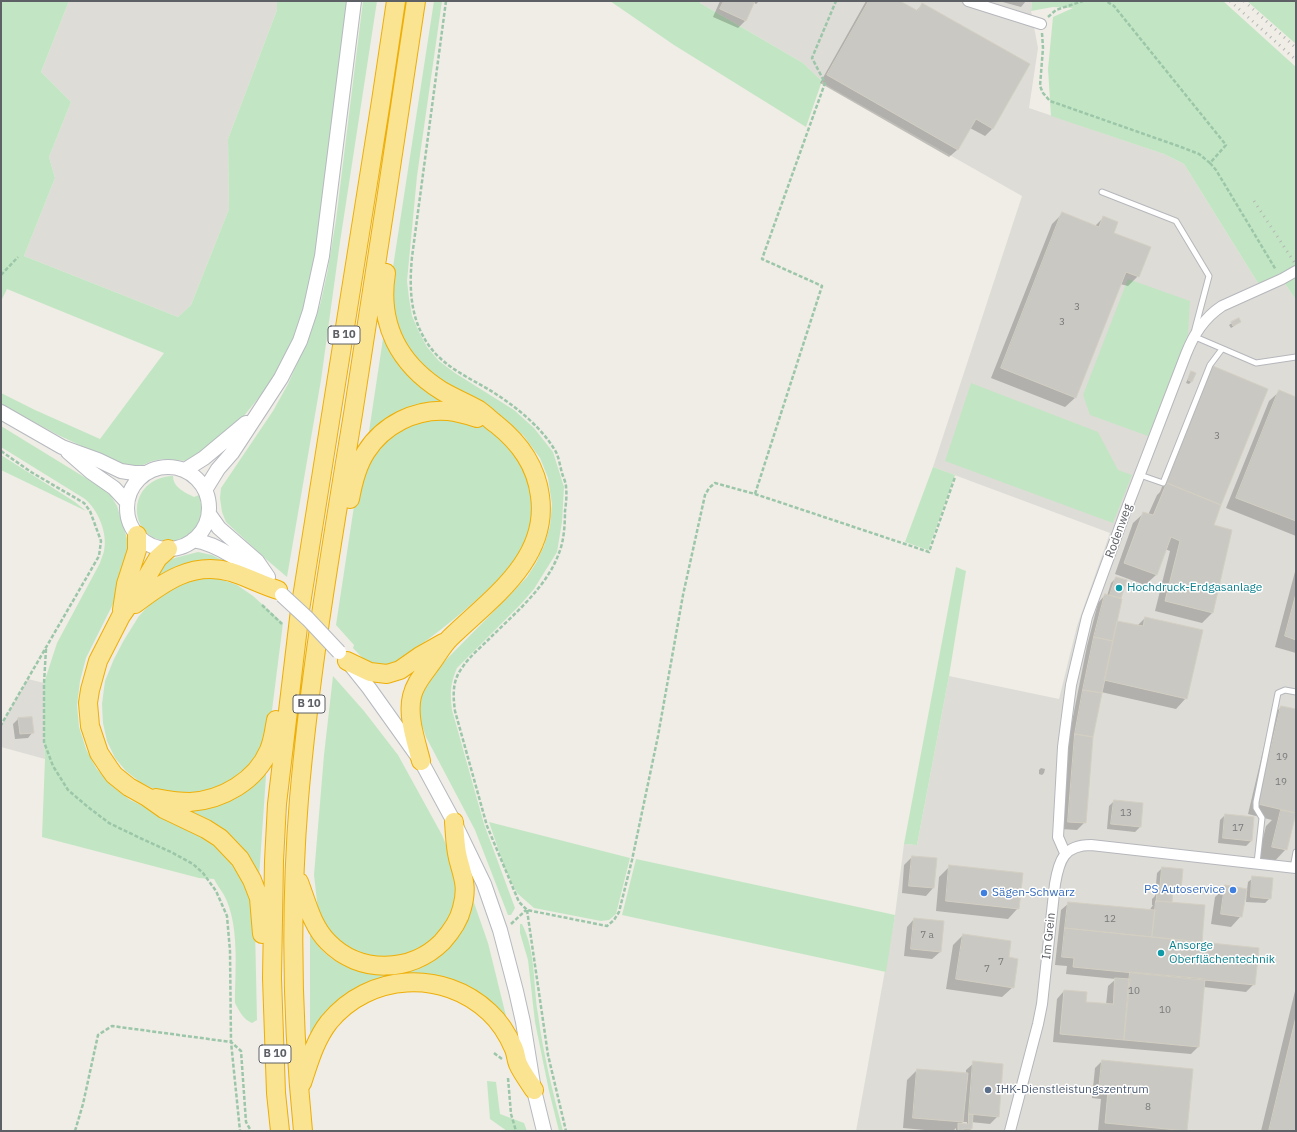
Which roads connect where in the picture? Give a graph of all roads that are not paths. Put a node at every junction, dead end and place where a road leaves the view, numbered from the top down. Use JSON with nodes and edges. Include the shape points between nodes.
{"nodes":[{"id":1,"x":354,"y":1,"type":"edge"},
{"id":2,"x":396,"y":1,"type":"edge"},
{"id":3,"x":416,"y":1,"type":"edge"},
{"id":4,"x":968,"y":1,"type":"edge"},
{"id":5,"x":1041,"y":24,"type":"road end"},
{"id":6,"x":1102,"y":192,"type":"dead end"},
{"id":7,"x":381,"y":235,"type":"junction"},
{"id":8,"x":1296,"y":271,"type":"edge"},
{"id":9,"x":1193,"y":337,"type":"junction"},
{"id":10,"x":1222,"y":349,"type":"junction"},
{"id":11,"x":1296,"y":357,"type":"edge"},
{"id":12,"x":1,"y":412,"type":"edge"},
{"id":13,"x":258,"y":413,"type":"junction"},
{"id":14,"x":496,"y":424,"type":"junction"},
{"id":15,"x":62,"y":447,"type":"junction"},
{"id":16,"x":185,"y":470,"type":"junction"},
{"id":17,"x":145,"y":473,"type":"junction"},
{"id":18,"x":1140,"y":475,"type":"junction"},
{"id":19,"x":205,"y":490,"type":"junction"},
{"id":20,"x":127,"y":502,"type":"junction"},
{"id":21,"x":209,"y":514,"type":"junction"},
{"id":22,"x":137,"y":535,"type":"junction"},
{"id":23,"x":193,"y":540,"type":"junction"},
{"id":24,"x":332,"y":542,"type":"junction"},
{"id":25,"x":168,"y":549,"type":"junction"},
{"id":26,"x":280,"y":593,"type":"junction"},
{"id":27,"x":121,"y":616,"type":"junction"},
{"id":28,"x":449,"y":639,"type":"junction"},
{"id":29,"x":343,"y":657,"type":"junction"},
{"id":30,"x":293,"y":668,"type":"junction"},
{"id":31,"x":1296,"y":692,"type":"edge"},
{"id":32,"x":421,"y":761,"type":"junction"},
{"id":33,"x":147,"y":797,"type":"junction"},
{"id":34,"x":454,"y":822,"type":"junction"},
{"id":35,"x":1296,"y":852,"type":"edge"},
{"id":36,"x":1065,"y":853,"type":"junction"},
{"id":37,"x":1257,"y":863,"type":"junction"},
{"id":38,"x":295,"y":868,"type":"junction"},
{"id":39,"x":1295,"y":868,"type":"edge"},
{"id":40,"x":272,"y":978,"type":"junction"},
{"id":41,"x":534,"y":1090,"type":"junction"},
{"id":42,"x":299,"y":1093,"type":"junction"},
{"id":43,"x":280,"y":1131,"type":"edge"},
{"id":44,"x":303,"y":1131,"type":"edge"},
{"id":45,"x":544,"y":1131,"type":"edge"},
{"id":46,"x":1010,"y":1131,"type":"edge"}],
"edges":[{"from":1,"to":13,"type":"main road","via":[[322,256],[314,295],[294,354]]},
{"from":2,"to":30,"type":"highway","number":"B 10"},
{"from":3,"to":7,"type":"highway","number":"B 10"},
{"from":4,"to":5,"type":"street"},
{"from":6,"to":9,"type":"lane","via":[[1176,221],[1209,276]]},
{"from":7,"to":14,"type":"highway","via":[[386,271],[385,312],[395,343],[407,361],[426,380],[480,411]]},
{"from":7,"to":24,"type":"highway","number":"B 10"},
{"from":8,"to":9,"type":"street","name":"Rodenweg","via":[[1215,310]]},
{"from":9,"to":10,"type":"lane"},
{"from":9,"to":18,"type":"street","name":"Rodenweg"},
{"from":10,"to":11,"type":"lane","via":[[1256,363]]},
{"from":10,"to":18,"type":"lane","via":[[1210,365],[1163,483]]},
{"from":12,"to":15,"type":"main road"},
{"from":13,"to":16,"type":"main road","via":[[204,458]]},
{"from":13,"to":19,"type":"main road"},
{"from":14,"to":24,"type":"highway","via":[[463,413],[441,411],[410,416],[392,426],[376,438],[364,456]]},
{"from":14,"to":28,"type":"highway","via":[[528,457],[540,497],[540,524],[523,565],[500,591]]},
{"from":15,"to":17,"type":"main road","via":[[121,471]]},
{"from":15,"to":20,"type":"main road","via":[[114,488]]},
{"from":16,"to":17,"type":"main road","via":[[168,466]]},
{"from":16,"to":19,"type":"main road","via":[[199,480]]},
{"from":17,"to":20,"type":"main road","via":[[130,490]]},
{"from":18,"to":36,"type":"street","name":"Rodenweg","via":[[1087,617],[1073,678],[1063,747],[1058,837]]},
{"from":19,"to":21,"type":"main road"},
{"from":20,"to":22,"type":"main road","via":[[128,519]]},
{"from":21,"to":23,"type":"main road","via":[[202,530]]},
{"from":21,"to":26,"type":"main road","via":[[219,528],[257,561]]},
{"from":22,"to":25,"type":"main road","via":[[148,544]]},
{"from":22,"to":27,"type":"highway","via":[[137,550],[126,584]]},
{"from":23,"to":25,"type":"main road"},
{"from":23,"to":26,"type":"main road","via":[[209,544],[229,555]]},
{"from":24,"to":38,"type":"highway","number":"B 10","via":[[318,628],[299,799]]},
{"from":25,"to":27,"type":"highway","via":[[158,558]]},
{"from":26,"to":27,"type":"highway","via":[[230,572],[195,571],[179,575],[162,584]]},
{"from":26,"to":29,"type":"main road","bridge":true,"via":[[308,618]]},
{"from":27,"to":33,"type":"highway","via":[[98,661],[88,703],[89,717],[96,744],[108,768],[129,787]]},
{"from":28,"to":29,"type":"highway","via":[[400,670],[387,674],[370,672]]},
{"from":28,"to":32,"type":"highway","via":[[422,675],[412,695],[412,717]]},
{"from":29,"to":32,"type":"main road","via":[[369,688]]},
{"from":30,"to":33,"type":"highway","via":[[276,717],[269,751],[253,774],[217,797],[178,802]]},
{"from":30,"to":40,"type":"highway","number":"B 10","via":[[277,804]]},
{"from":31,"to":37,"type":"lane","via":[[1284,690],[1278,693],[1256,802],[1256,808],[1262,818]]},
{"from":32,"to":34,"type":"main road"},
{"from":33,"to":40,"type":"highway","via":[[164,809],[206,828],[220,838],[240,859],[259,898],[262,942]]},
{"from":34,"to":38,"type":"highway","via":[[458,858],[465,887],[460,914],[453,928],[437,947],[427,954],[401,964],[380,966],[360,962],[338,951],[328,942],[318,931]]},
{"from":34,"to":41,"type":"main road","via":[[484,884],[500,930],[523,1022]]},
{"from":35,"to":39,"type":"lane"},
{"from":36,"to":37,"type":"street","via":[[1079,846],[1091,845]]},
{"from":36,"to":46,"type":"street","name":"Im Grein","via":[[1058,867],[1055,884],[1042,1004]]},
{"from":37,"to":39,"type":"street"},
{"from":38,"to":42,"type":"highway","number":"B 10","via":[[293,966]]},
{"from":40,"to":43,"type":"highway","number":"B 10","via":[[276,1093]]},
{"from":41,"to":42,"type":"highway","via":[[518,1064],[509,1037],[489,1013],[459,992],[418,982],[391,984],[378,988],[341,1010],[329,1022],[313,1049]]},
{"from":41,"to":45,"type":"main road"},
{"from":42,"to":44,"type":"highway","number":"B 10"}]}
